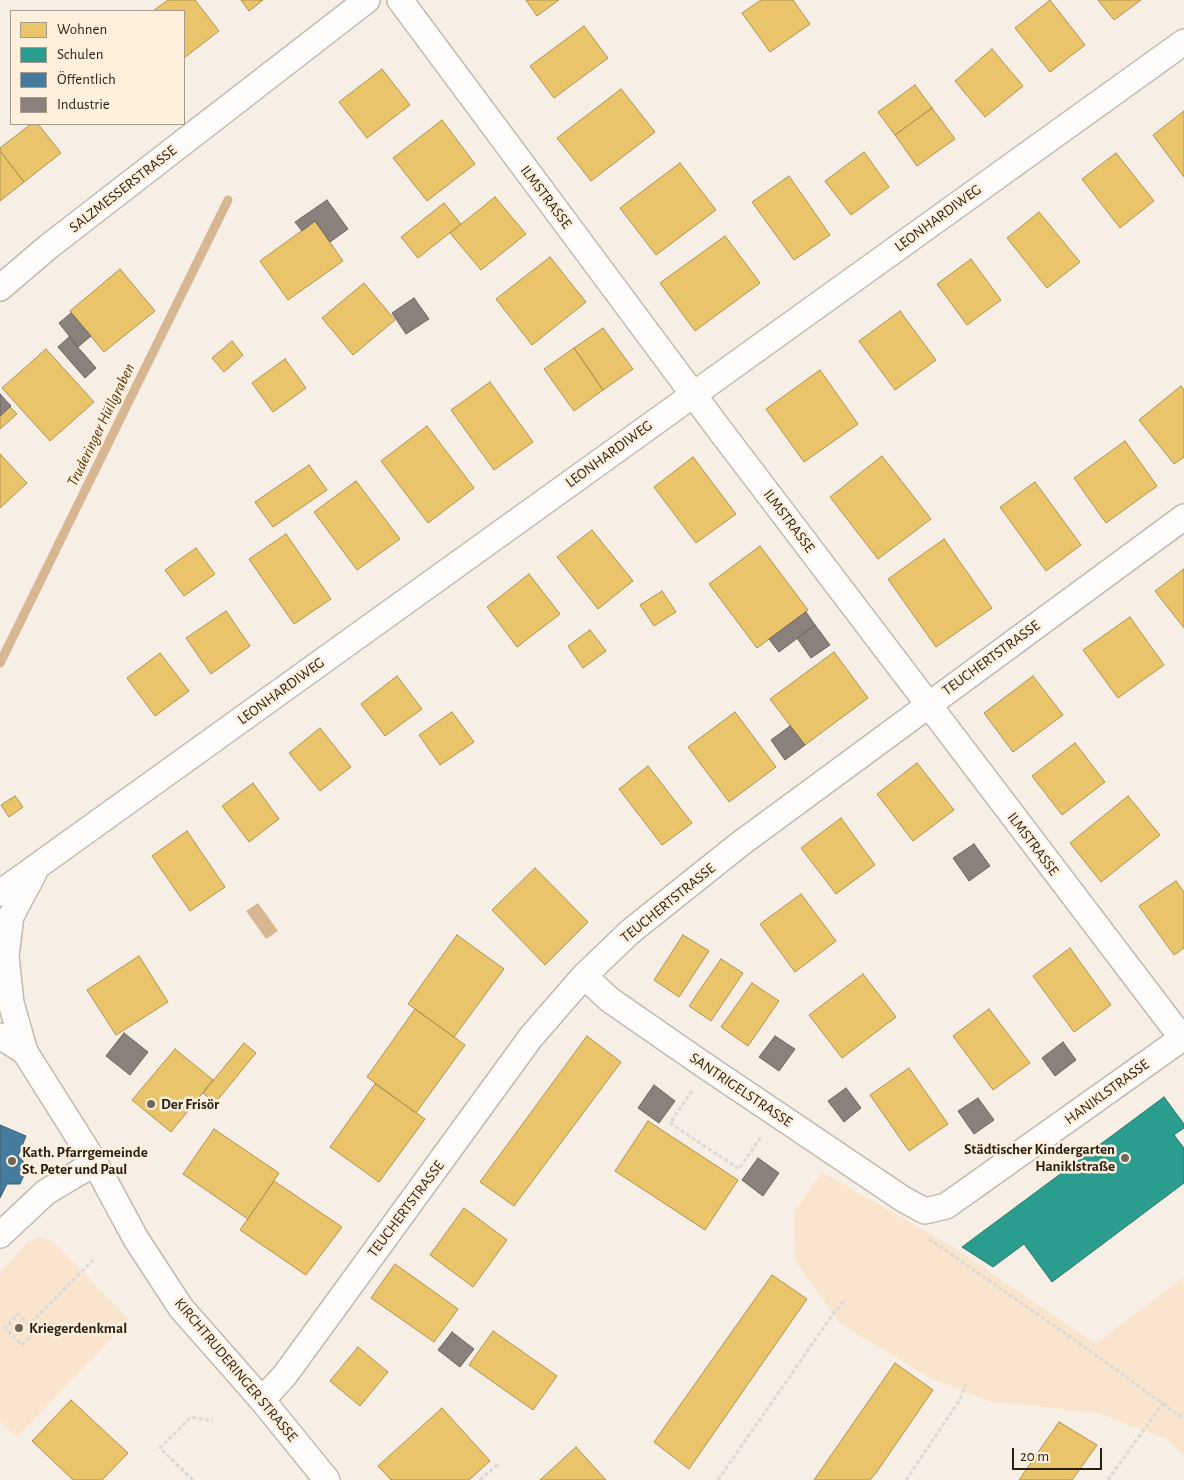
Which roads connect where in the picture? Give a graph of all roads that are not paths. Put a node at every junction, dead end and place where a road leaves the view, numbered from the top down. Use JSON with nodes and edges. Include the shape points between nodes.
{"nodes":[{"id":1,"x":367,"y":0,"type":"edge"},
{"id":2,"x":400,"y":0,"type":"edge"},
{"id":3,"x":1184,"y":42,"type":"edge"},
{"id":4,"x":0,"y":288,"type":"edge"},
{"id":5,"x":693,"y":394,"type":"junction"},
{"id":6,"x":1184,"y":517,"type":"edge"},
{"id":7,"x":927,"y":705,"type":"junction"},
{"id":8,"x":36,"y":868,"type":"junction"},
{"id":9,"x":0,"y":893,"type":"edge"},
{"id":10,"x":584,"y":976,"type":"junction"},
{"id":11,"x":0,"y":1036,"type":"edge"},
{"id":12,"x":1183,"y":1038,"type":"edge"},
{"id":13,"x":25,"y":1052,"type":"junction"},
{"id":14,"x":95,"y":1163,"type":"junction"},
{"id":15,"x":903,"y":1199,"type":"joint"},
{"id":16,"x":0,"y":1235,"type":"edge"},
{"id":17,"x":262,"y":1400,"type":"junction"},
{"id":18,"x":327,"y":1480,"type":"edge"}],
"edges":[{"from":1,"to":4,"type":"street","name":"SALZMESSERSTRASSE"},
{"from":2,"to":5,"type":"street","name":"ILMSTRASSE"},
{"from":3,"to":5,"type":"street","name":"LEONHARDIWEG"},
{"from":5,"to":7,"type":"street","name":"ILMSTRASSE"},
{"from":5,"to":8,"type":"street","name":"LEONHARDIWEG"},
{"from":6,"to":7,"type":"street","name":"TEUCHERTSTRASSE"},
{"from":7,"to":10,"type":"street","name":"TEUCHERTSTRASSE","via":[[718,861],[631,931]]},
{"from":7,"to":12,"type":"street","name":"ILMSTRASSE"},
{"from":8,"to":9,"type":"street","name":"LEONHARDIWEG"},
{"from":8,"to":13,"type":"street","name":"LEONHARDIWEG","via":[[11,916],[6,956],[11,1003]]},
{"from":10,"to":15,"type":"street","name":"SANTRIGELSTRASSE","via":[[610,1000]]},
{"from":10,"to":17,"type":"street","name":"TEUCHERTSTRASSE","via":[[532,1037],[285,1376]]},
{"from":11,"to":13,"type":"street"},
{"from":12,"to":15,"type":"street","name":"HANIKLSTRASSE","via":[[946,1206],[925,1210]]},
{"from":13,"to":14,"type":"street","name":"KIRCHTRUDERINGER STRASSE"},
{"from":14,"to":16,"type":"street","via":[[46,1192]]},
{"from":14,"to":17,"type":"street","name":"KIRCHTRUDERINGER STRASSE","via":[[136,1240],[181,1308]]},
{"from":17,"to":18,"type":"street","name":"KIRCHTRUDERINGER STRASSE"}]}
